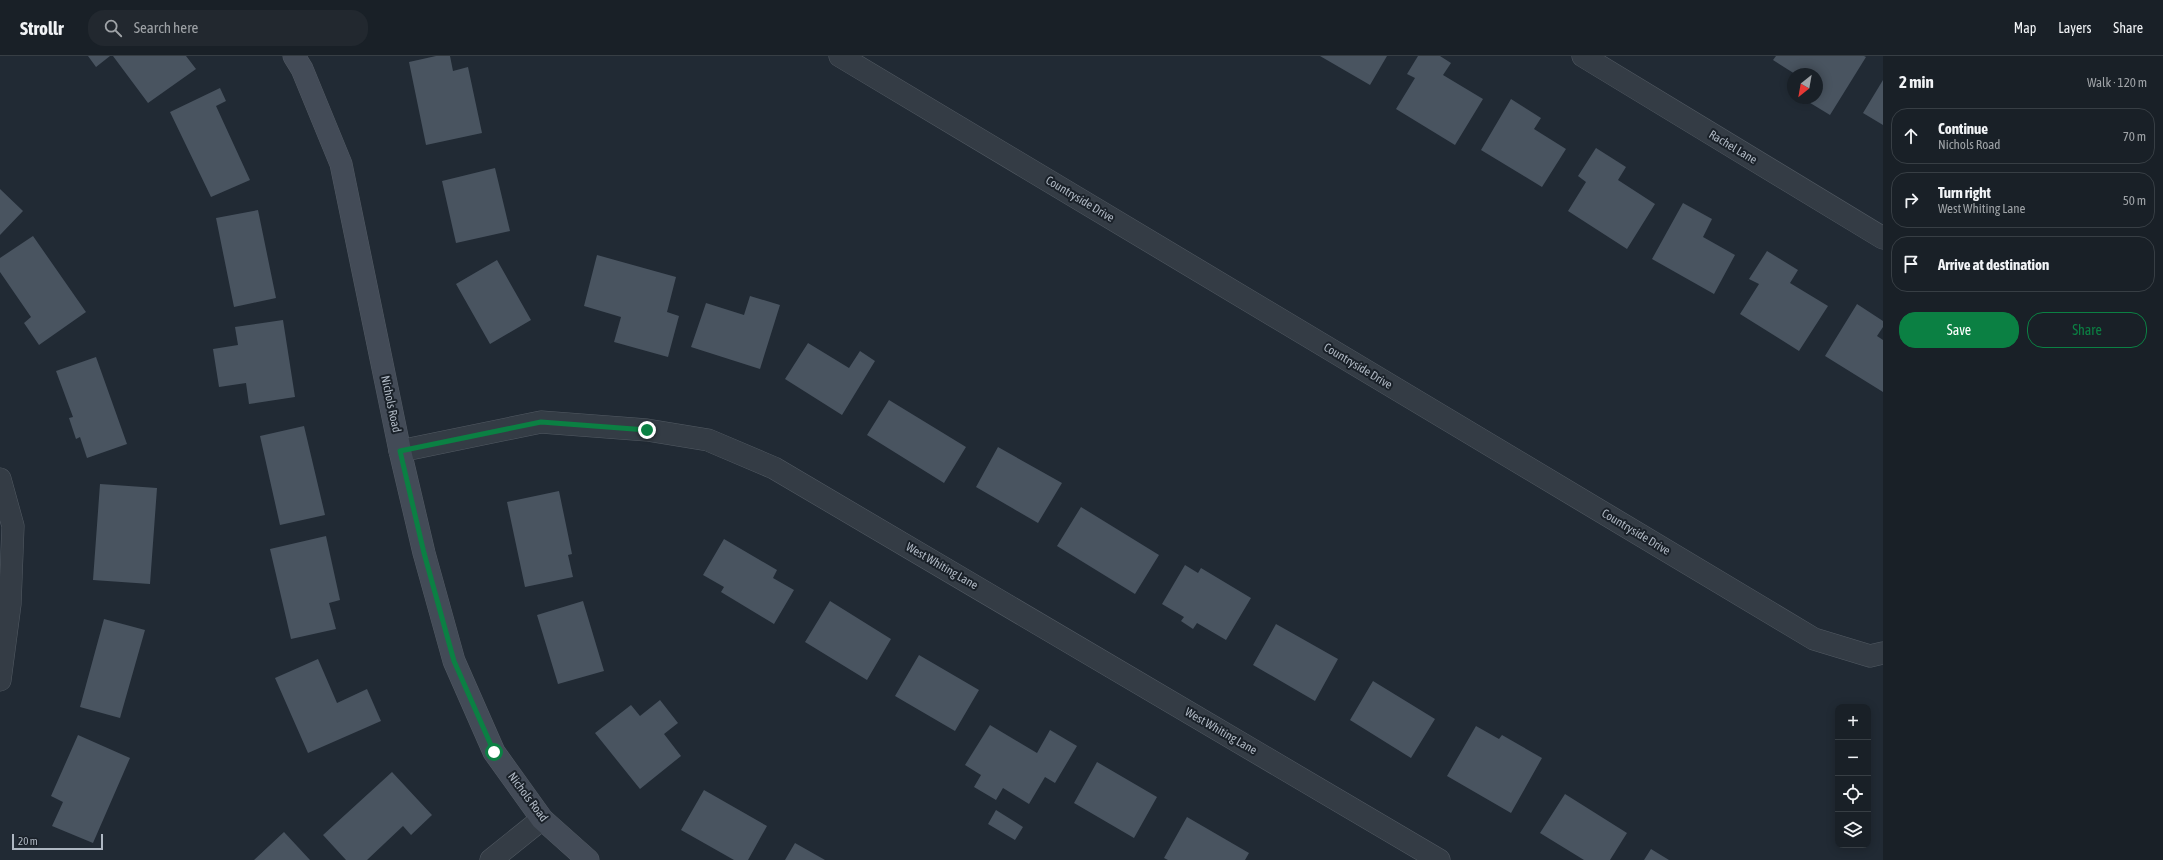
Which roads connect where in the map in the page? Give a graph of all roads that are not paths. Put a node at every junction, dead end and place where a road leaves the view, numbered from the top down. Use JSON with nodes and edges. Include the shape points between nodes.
{"nodes":[{"id":1,"x":294,"y":56,"type":"edge"},
{"id":2,"x":840,"y":56,"type":"edge"},
{"id":3,"x":1583,"y":56,"type":"edge"},
{"id":4,"x":1883,"y":238,"type":"edge"},
{"id":5,"x":400,"y":451,"type":"junction"},
{"id":6,"x":0,"y":479,"type":"edge"},
{"id":7,"x":1883,"y":653,"type":"edge"},
{"id":8,"x":0,"y":680,"type":"edge"},
{"id":9,"x":542,"y":819,"type":"junction"},
{"id":10,"x":491,"y":860,"type":"edge"},
{"id":11,"x":588,"y":860,"type":"edge"},
{"id":12,"x":1439,"y":860,"type":"edge"}],
"edges":[{"from":1,"to":5,"type":"street","name":"Nichols Road","via":[[302,69],[341,164]]},
{"from":2,"to":7,"type":"street","name":"Countryside Drive","via":[[1814,639],[1870,656]]},
{"from":3,"to":4,"type":"street","name":"Rachel Lane"},
{"from":5,"to":9,"type":"street","name":"Nichols Road","via":[[424,553],[454,661],[494,752]]},
{"from":5,"to":12,"type":"street","name":"West Whiting Lane","via":[[541,422],[647,430],[708,440],[774,468]]},
{"from":6,"to":8,"type":"street","via":[[12,526],[10,604]]},
{"from":9,"to":10,"type":"street"},
{"from":9,"to":11,"type":"street","name":"Nichols Road"}]}
